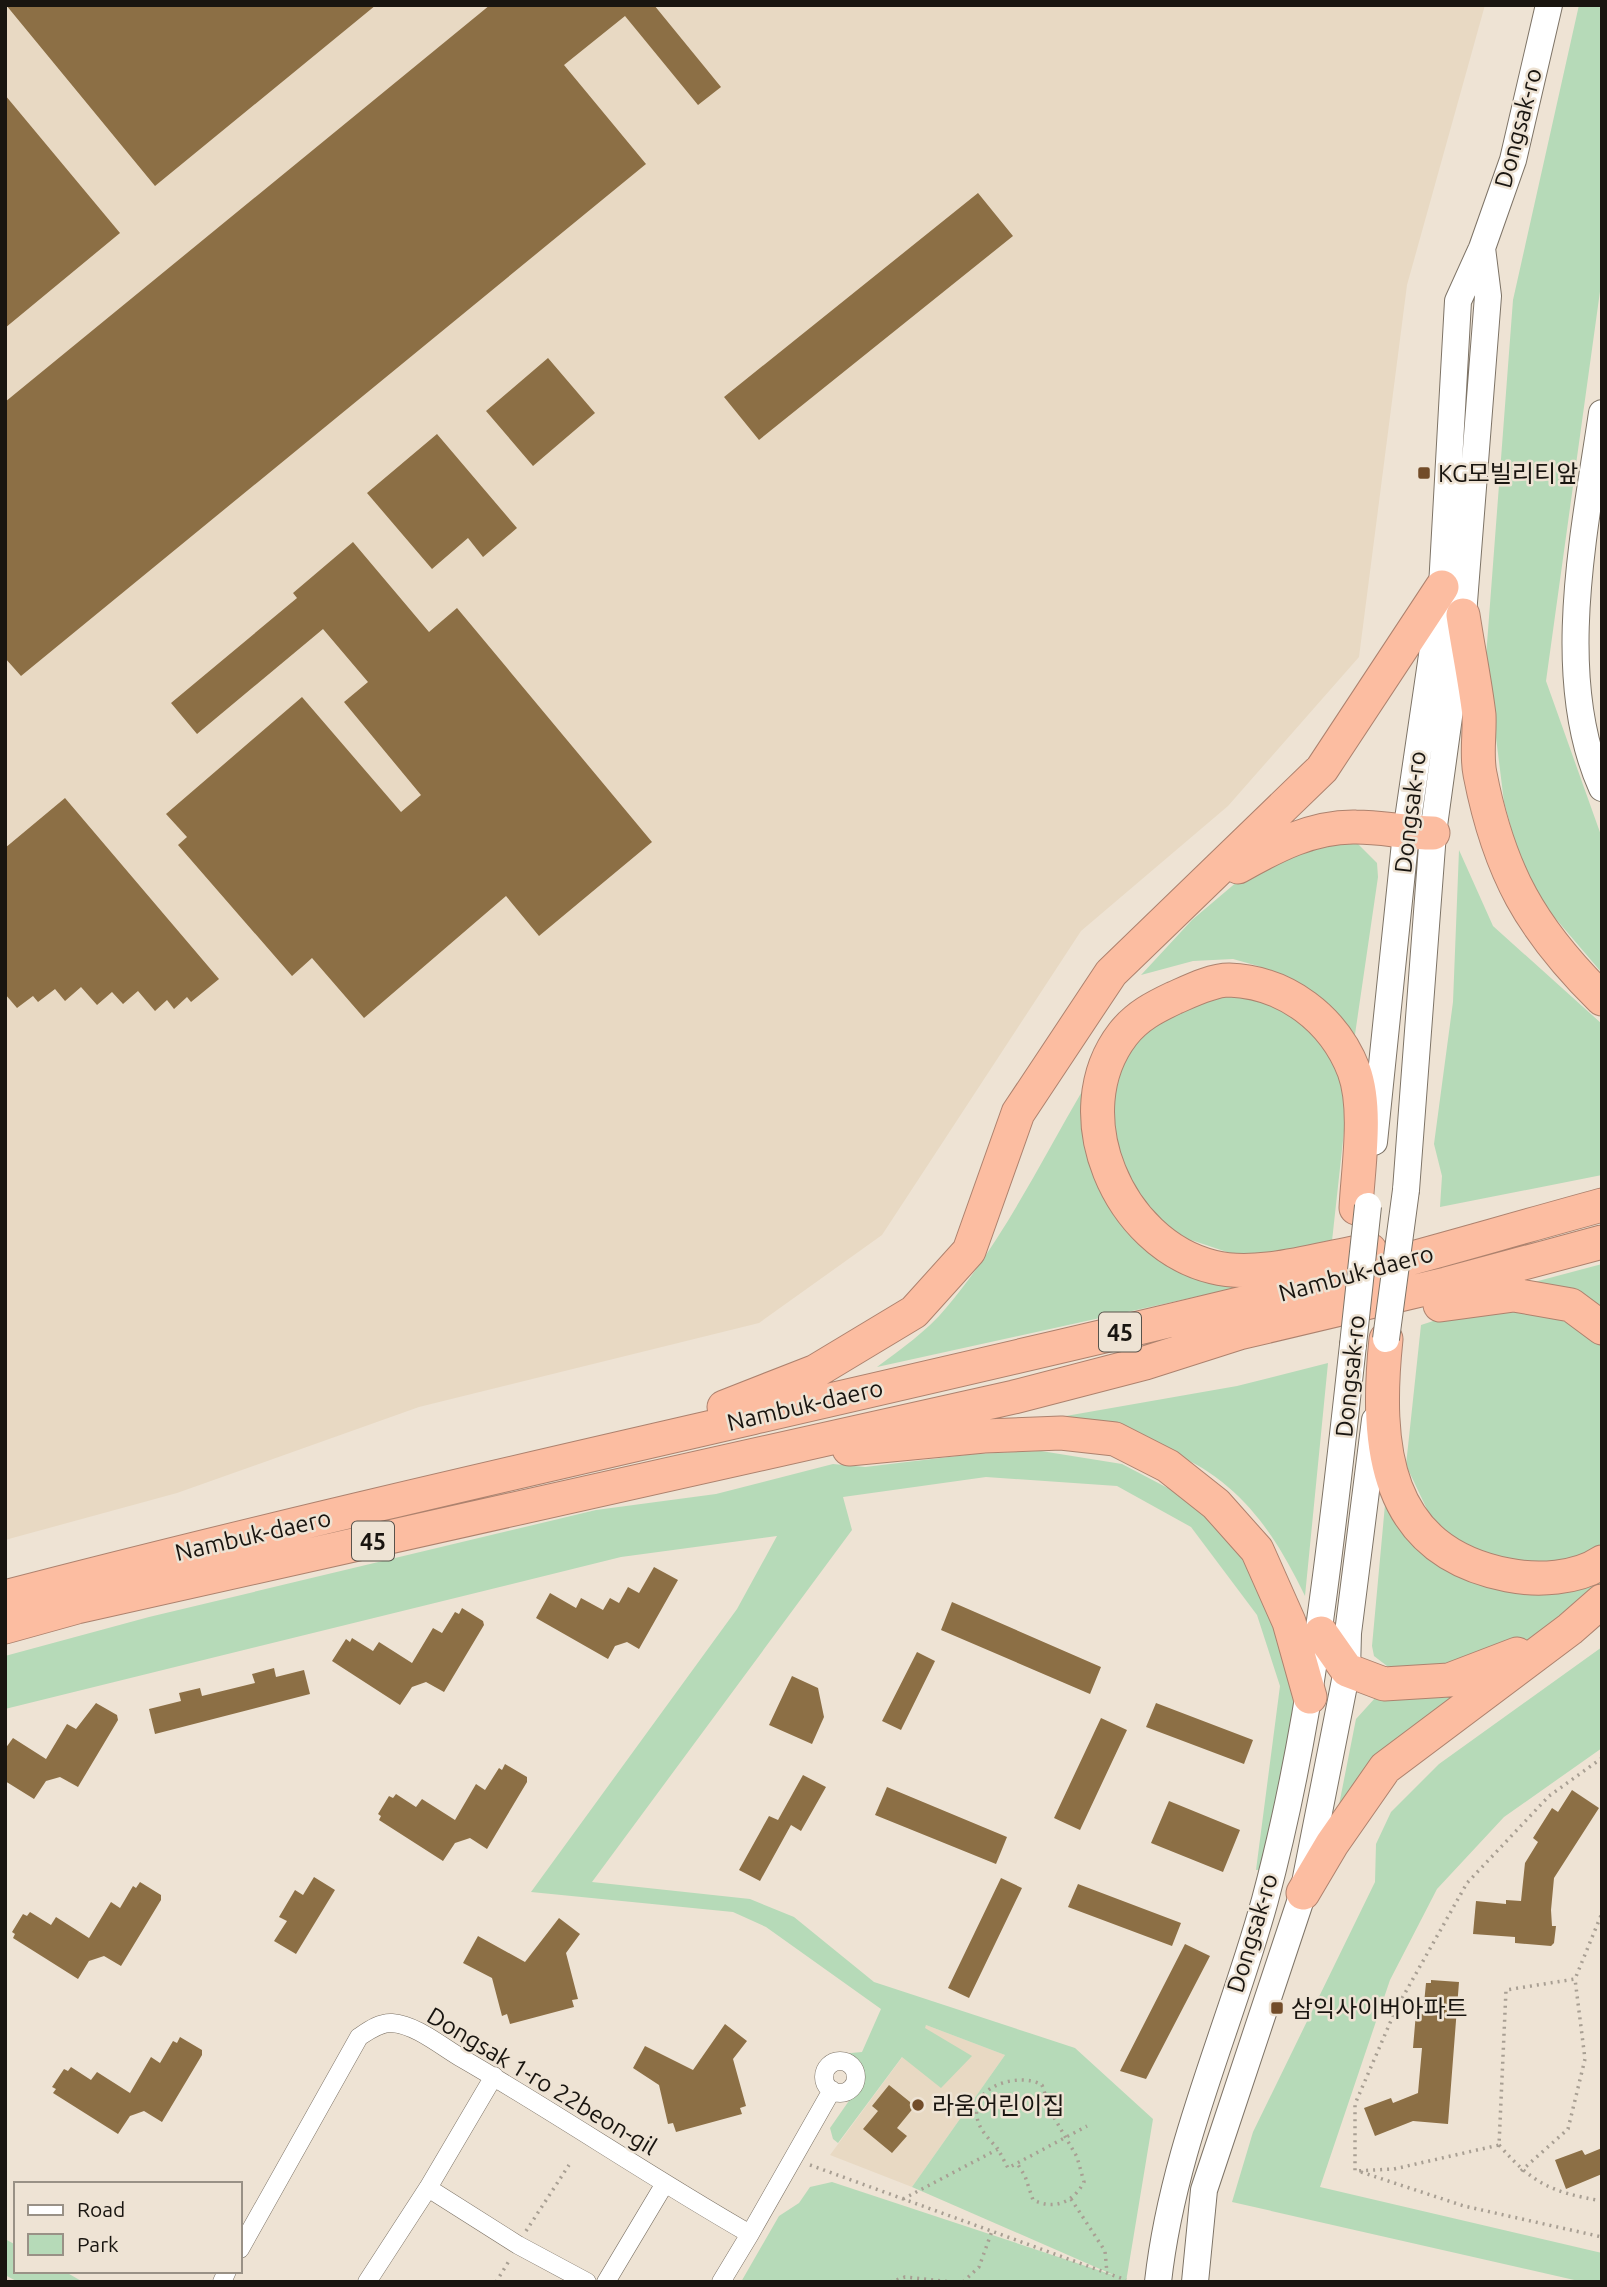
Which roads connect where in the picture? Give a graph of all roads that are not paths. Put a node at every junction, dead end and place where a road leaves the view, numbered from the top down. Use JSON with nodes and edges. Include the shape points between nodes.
{"nodes":[{"id":1,"x":1549,"y":5,"type":"edge"},
{"id":2,"x":1482,"y":248,"type":"junction"},
{"id":3,"x":1602,"y":412,"type":"edge"},
{"id":4,"x":1442,"y":587,"type":"junction"},
{"id":5,"x":1463,"y":615,"type":"junction"},
{"id":6,"x":1602,"y":788,"type":"edge"},
{"id":7,"x":1419,"y":833,"type":"junction"},
{"id":8,"x":1193,"y":893,"type":"junction"},
{"id":9,"x":1602,"y":999,"type":"edge"},
{"id":10,"x":1602,"y":1205,"type":"edge"},
{"id":11,"x":1362,"y":1207,"type":"junction"},
{"id":12,"x":1548,"y":1219,"type":"junction"},
{"id":13,"x":1602,"y":1242,"type":"edge"},
{"id":14,"x":1602,"y":1328,"type":"edge"},
{"id":15,"x":1386,"y":1339,"type":"junction"},
{"id":16,"x":1145,"y":1363,"type":"junction"},
{"id":17,"x":635,"y":1444,"type":"junction"},
{"id":18,"x":741,"y":1457,"type":"junction"},
{"id":19,"x":1602,"y":1562,"type":"edge"},
{"id":20,"x":5,"y":1597,"type":"edge"},
{"id":21,"x":1602,"y":1601,"type":"edge"},
{"id":22,"x":5,"y":1627,"type":"edge"},
{"id":23,"x":1570,"y":1629,"type":"junction"},
{"id":24,"x":1321,"y":1633,"type":"junction"},
{"id":25,"x":1347,"y":1670,"type":"junction"},
{"id":26,"x":1310,"y":1697,"type":"junction"},
{"id":27,"x":1303,"y":1893,"type":"junction"},
{"id":28,"x":494,"y":2076,"type":"junction"},
{"id":29,"x":832,"y":2090,"type":"dead end"},
{"id":30,"x":664,"y":2185,"type":"junction"},
{"id":31,"x":428,"y":2188,"type":"junction"},
{"id":32,"x":750,"y":2234,"type":"junction"},
{"id":33,"x":242,"y":2245,"type":"edge"},
{"id":34,"x":367,"y":2282,"type":"edge"},
{"id":35,"x":587,"y":2282,"type":"edge"},
{"id":36,"x":606,"y":2282,"type":"edge"},
{"id":37,"x":721,"y":2282,"type":"edge"},
{"id":38,"x":1158,"y":2282,"type":"edge"},
{"id":39,"x":1195,"y":2282,"type":"edge"}],
"edges":[{"from":1,"to":2,"type":"main road","name":"Dongsak-ro","via":[[1513,160]]},
{"from":2,"to":4,"type":"main road","name":"Dongsak-ro","via":[[1458,301]]},
{"from":2,"to":5,"type":"main road","name":"Dongsak-ro","via":[[1488,296]]},
{"from":3,"to":6,"type":"main road","via":[[1574,632],[1576,683],[1589,759]]},
{"from":4,"to":7,"type":"main road","name":"Dongsak-ro"},
{"from":4,"to":8,"type":"highway","via":[[1322,769]]},
{"from":5,"to":7,"type":"main road","name":"Dongsak-ro"},
{"from":5,"to":9,"type":"highway","via":[[1479,716],[1479,771],[1499,851],[1523,905],[1567,965]]},
{"from":7,"to":8,"type":"highway","via":[[1329,827],[1293,838]]},
{"from":7,"to":11,"type":"main road","name":"Dongsak-ro"},
{"from":7,"to":15,"type":"main road","name":"Dongsak-ro","bridge":true,"via":[[1406,1190]]},
{"from":8,"to":17,"type":"highway","via":[[1111,973],[1097,994],[1018,1113],[969,1251],[914,1312],[816,1371]]},
{"from":10,"to":12,"type":"highway","name":"Nambuk-daero","number":"45"},
{"from":11,"to":12,"type":"highway","via":[[1361,1099],[1355,1073],[1344,1050],[1313,1011],[1263,985],[1227,980],[1147,1010],[1124,1033],[1106,1061],[1098,1104],[1100,1147],[1112,1181],[1137,1218],[1166,1245],[1212,1267],[1257,1270]]},
{"from":11,"to":24,"type":"main road","name":"Dongsak-ro","bridge":true,"via":[[1353,1346]]},
{"from":12,"to":17,"type":"highway","name":"Nambuk-daero","number":"45","via":[[1247,1302]]},
{"from":13,"to":16,"type":"highway","name":"Nambuk-daero","number":"45","via":[[1240,1333]]},
{"from":14,"to":16,"type":"highway","via":[[1571,1306],[1514,1295],[1457,1301]]},
{"from":15,"to":19,"type":"highway","via":[[1380,1393],[1388,1468],[1401,1504],[1428,1537],[1477,1569],[1527,1579],[1588,1571]]},
{"from":15,"to":25,"type":"main road","name":"Dongsak-ro"},
{"from":16,"to":18,"type":"highway","name":"Nambuk-daero","number":"45"},
{"from":17,"to":20,"type":"highway","name":"Nambuk-daero","number":"45"},
{"from":18,"to":22,"type":"highway","name":"Nambuk-daero","number":"45"},
{"from":18,"to":26,"type":"highway","via":[[984,1436],[1061,1433],[1115,1439],[1168,1466],[1216,1504],[1257,1550],[1289,1622]]},
{"from":21,"to":23,"type":"highway"},
{"from":23,"to":25,"type":"highway","via":[[1498,1664],[1450,1680],[1384,1684]]},
{"from":23,"to":27,"type":"highway","via":[[1385,1768]]},
{"from":24,"to":25,"type":"highway"},
{"from":24,"to":26,"type":"main road","name":"Dongsak-ro"},
{"from":25,"to":27,"type":"main road","name":"Dongsak-ro"},
{"from":26,"to":38,"type":"main road","name":"Dongsak-ro","via":[[1265,1900],[1181,2156]]},
{"from":27,"to":39,"type":"main road","name":"Dongsak-ro","via":[[1204,2190]]},
{"from":28,"to":30,"type":"street","name":"Dongsak 1-ro 22beon-gil"},
{"from":28,"to":31,"type":"street"},
{"from":28,"to":33,"type":"street","name":"Dongsak 1-ro 22beon-gil","via":[[411,2028],[391,2022],[372,2028],[359,2037]]},
{"from":29,"to":32,"type":"street"},
{"from":30,"to":32,"type":"street","name":"Dongsak 1-ro 22beon-gil"},
{"from":30,"to":36,"type":"street"},
{"from":31,"to":34,"type":"street"},
{"from":31,"to":35,"type":"street","via":[[517,2245]]},
{"from":32,"to":37,"type":"street"}]}
